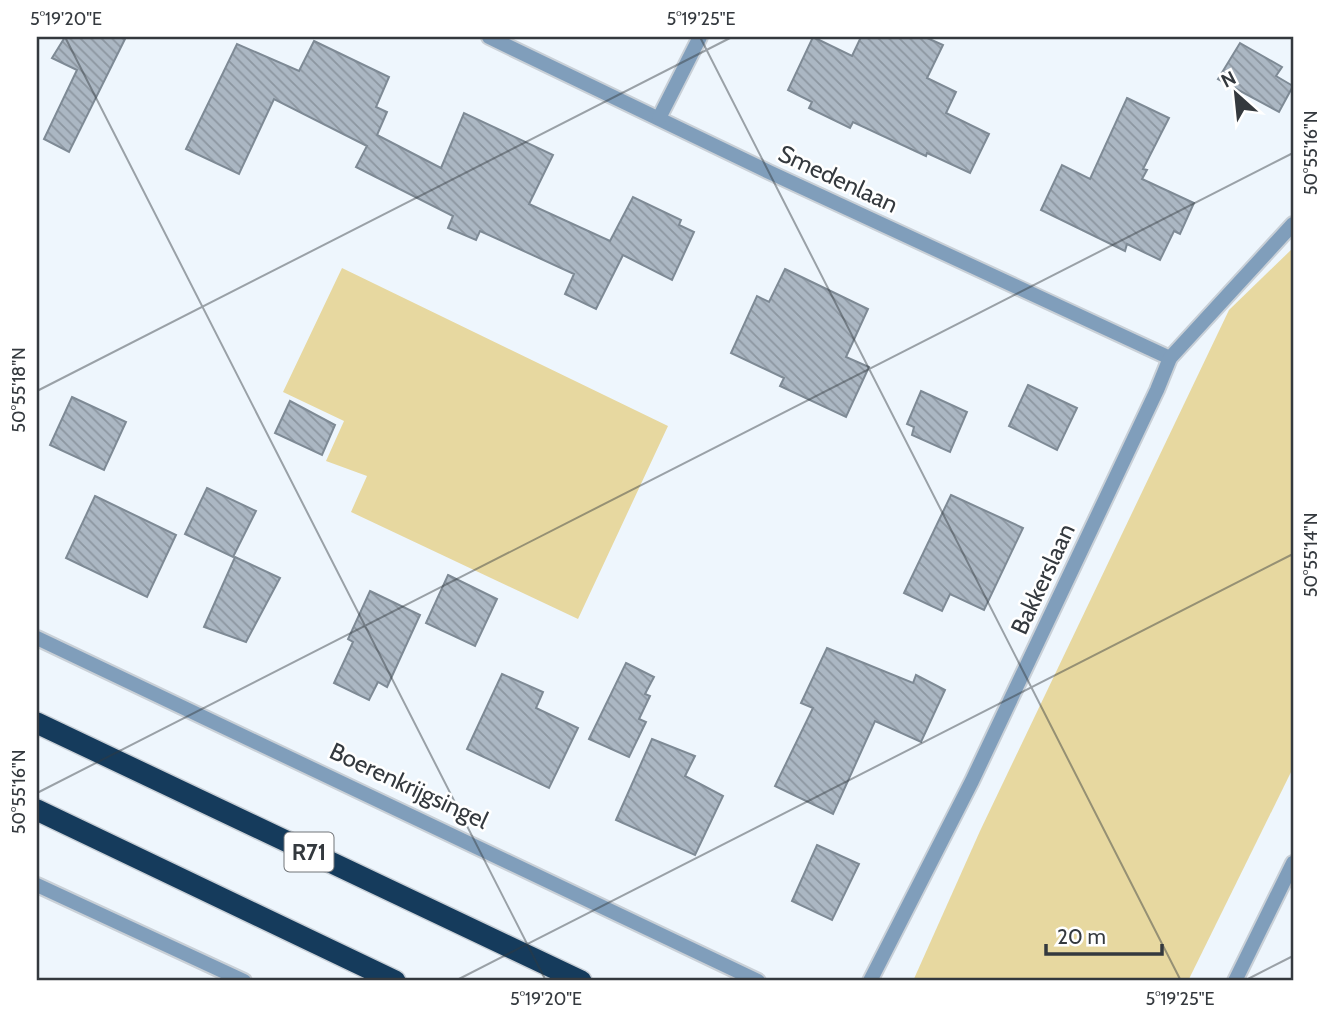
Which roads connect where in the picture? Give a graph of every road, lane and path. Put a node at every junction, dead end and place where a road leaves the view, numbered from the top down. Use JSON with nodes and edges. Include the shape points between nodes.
{"nodes":[{"id":1,"x":489,"y":37,"type":"edge"},
{"id":2,"x":700,"y":37,"type":"edge"},
{"id":3,"x":659,"y":118,"type":"junction"},
{"id":4,"x":1293,"y":224,"type":"edge"},
{"id":5,"x":1170,"y":358,"type":"junction"},
{"id":6,"x":37,"y":638,"type":"edge"},
{"id":7,"x":37,"y":723,"type":"edge"},
{"id":8,"x":37,"y":810,"type":"edge"},
{"id":9,"x":1293,"y":863,"type":"edge"},
{"id":10,"x":37,"y":885,"type":"edge"},
{"id":11,"x":244,"y":981,"type":"edge"},
{"id":12,"x":395,"y":981,"type":"edge"},
{"id":13,"x":581,"y":981,"type":"edge"},
{"id":14,"x":758,"y":981,"type":"edge"},
{"id":15,"x":870,"y":981,"type":"edge"},
{"id":16,"x":1235,"y":981,"type":"edge"}],
"edges":[{"from":1,"to":3,"type":"street","name":"Smedenlaan"},
{"from":2,"to":3,"type":"street"},
{"from":3,"to":5,"type":"street","name":"Smedenlaan"},
{"from":4,"to":5,"type":"street","name":"Bakkerslaan"},
{"from":5,"to":15,"type":"street","name":"Bakkerslaan","via":[[972,781]]},
{"from":6,"to":14,"type":"street","name":"Boerenkrijgsingel"},
{"from":7,"to":13,"type":"highway","number":"R71"},
{"from":8,"to":12,"type":"highway"},
{"from":9,"to":16,"type":"street"},
{"from":10,"to":11,"type":"street"}]}
